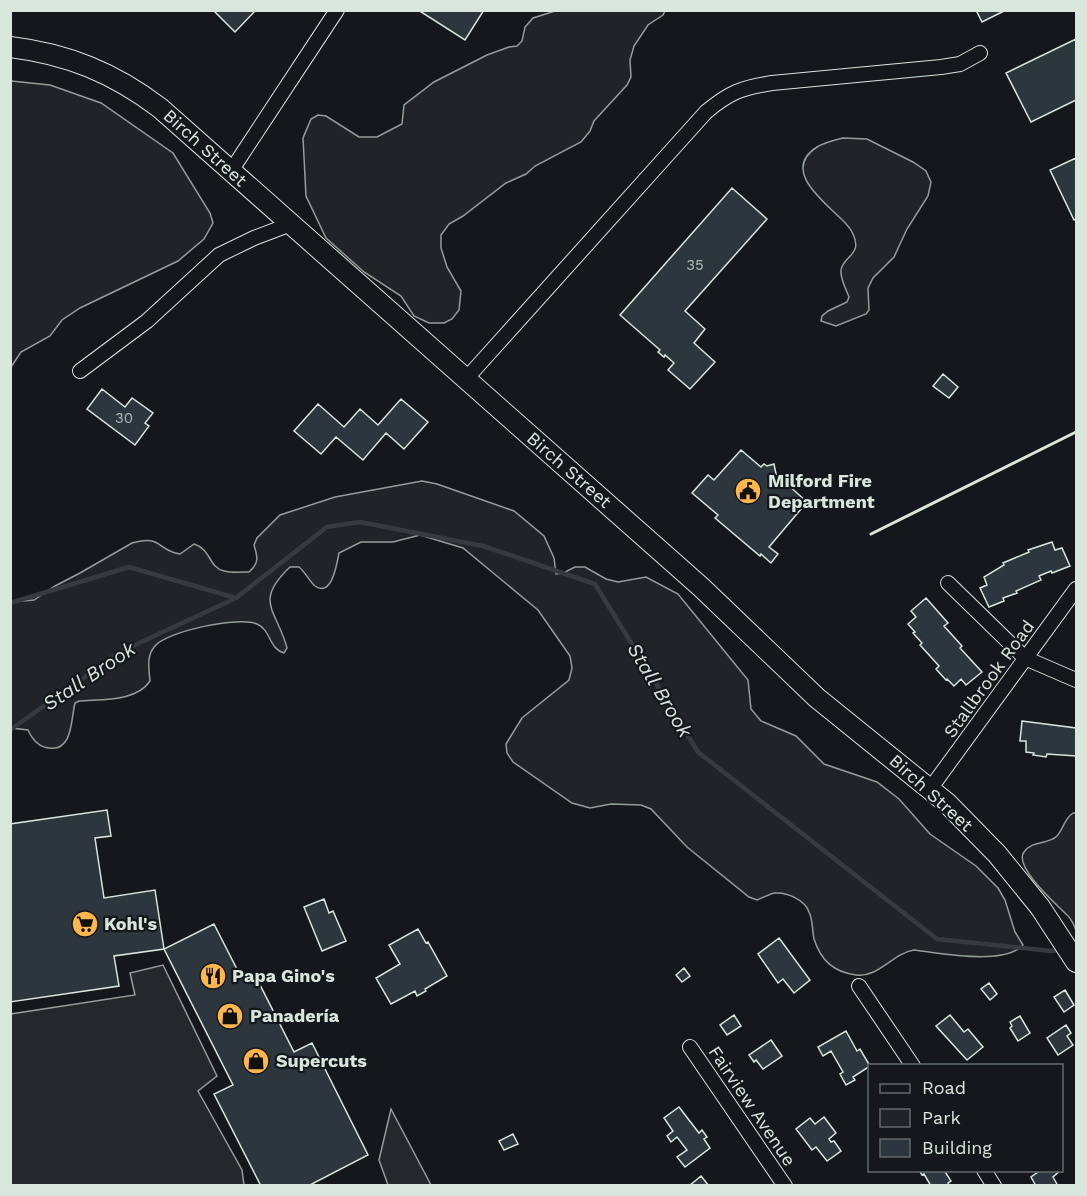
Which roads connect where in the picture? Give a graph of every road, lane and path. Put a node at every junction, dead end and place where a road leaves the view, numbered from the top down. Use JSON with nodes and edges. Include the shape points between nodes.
{"nodes":[{"id":1,"x":337,"y":10,"type":"edge"},
{"id":2,"x":10,"y":47,"type":"edge"},
{"id":3,"x":980,"y":53,"type":"dead end"},
{"id":4,"x":231,"y":171,"type":"junction"},
{"id":5,"x":291,"y":224,"type":"junction"},
{"id":6,"x":80,"y":371,"type":"dead end"},
{"id":7,"x":466,"y":379,"type":"junction"},
{"id":8,"x":948,"y":584,"type":"dead end"},
{"id":9,"x":1077,"y":590,"type":"edge"},
{"id":10,"x":1025,"y":658,"type":"junction"},
{"id":11,"x":1077,"y":680,"type":"edge"},
{"id":12,"x":930,"y":789,"type":"junction"},
{"id":13,"x":1075,"y":960,"type":"edge"},
{"id":14,"x":860,"y":986,"type":"dead end"},
{"id":15,"x":690,"y":1047,"type":"dead end"},
{"id":16,"x":912,"y":1064,"type":"edge"},
{"id":17,"x":985,"y":1172,"type":"edge"},
{"id":18,"x":785,"y":1185,"type":"edge"},
{"id":19,"x":994,"y":1185,"type":"edge"}],
"edges":[{"from":1,"to":4,"type":"street"},
{"from":2,"to":4,"type":"street","name":"Birch Street","via":[[73,59],[134,88]]},
{"from":3,"to":7,"type":"street","via":[[960,64],[941,67],[772,83],[732,92],[706,112]]},
{"from":4,"to":5,"type":"street","name":"Birch Street"},
{"from":5,"to":6,"type":"street","via":[[219,255],[147,321]]},
{"from":5,"to":7,"type":"street","name":"Birch Street"},
{"from":7,"to":12,"type":"street","name":"Birch Street","via":[[693,580],[817,698]]},
{"from":8,"to":10,"type":"street"},
{"from":9,"to":10,"type":"street","name":"Stallbrook Road"},
{"from":10,"to":11,"type":"street"},
{"from":10,"to":12,"type":"street","name":"Stallbrook Road"},
{"from":12,"to":13,"type":"street","name":"Birch Street","via":[[996,854],[1040,907]]},
{"from":14,"to":16,"type":"street"},
{"from":15,"to":18,"type":"street","name":"Fairview Avenue"},
{"from":17,"to":19,"type":"street"}]}
